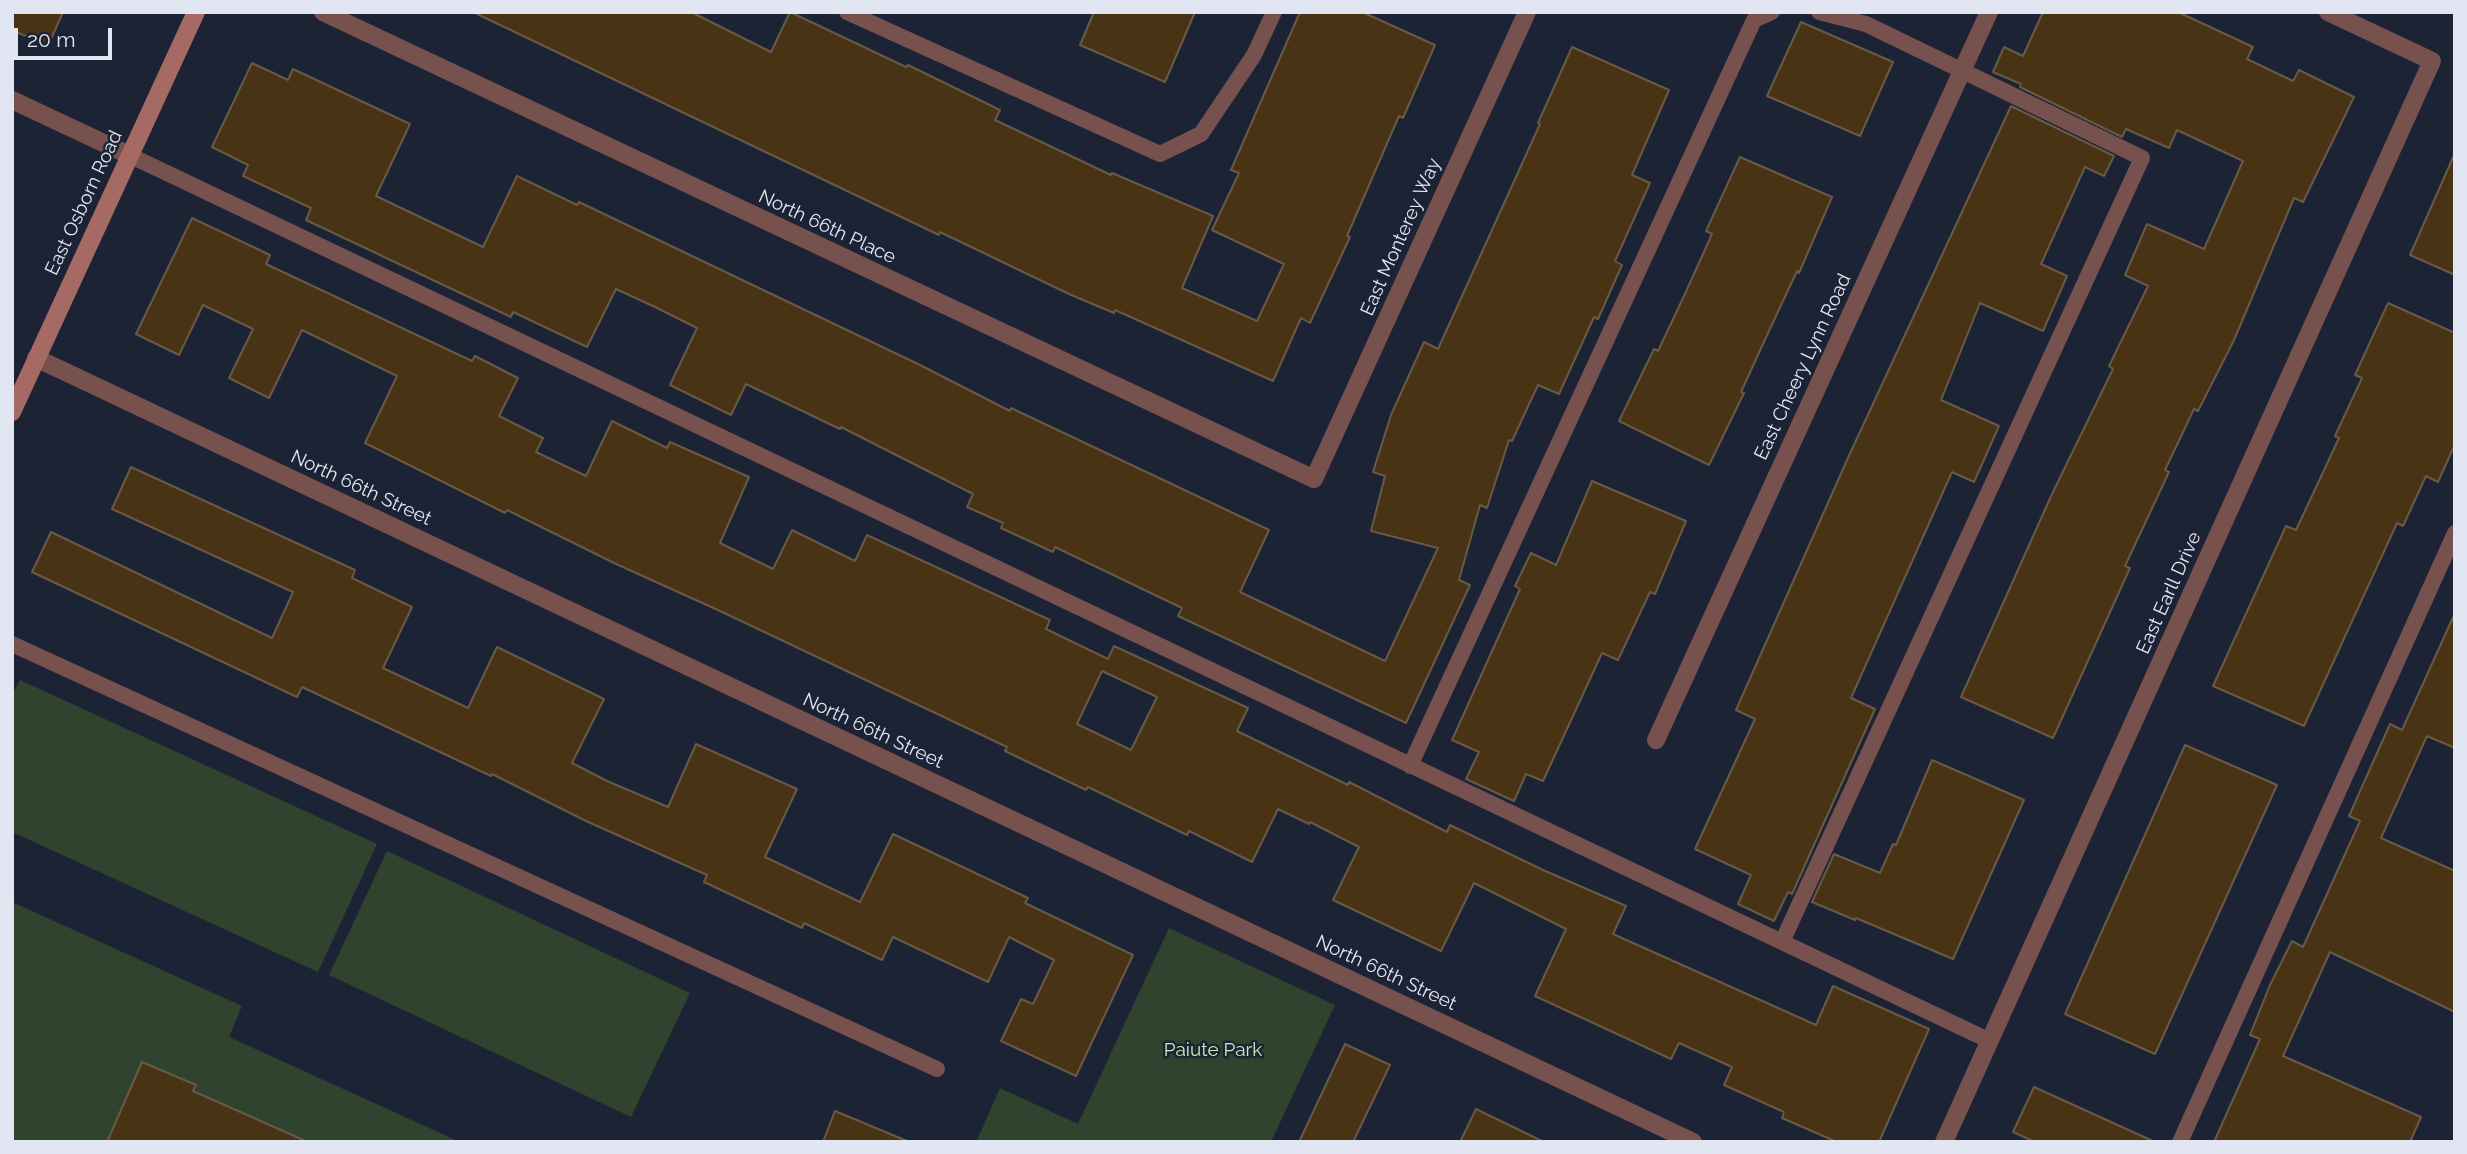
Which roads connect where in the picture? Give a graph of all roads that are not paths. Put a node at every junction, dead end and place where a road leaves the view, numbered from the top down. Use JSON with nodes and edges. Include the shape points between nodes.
{"nodes":[{"id":1,"x":196,"y":12,"type":"edge"},
{"id":2,"x":323,"y":12,"type":"edge"},
{"id":3,"x":847,"y":12,"type":"edge"},
{"id":4,"x":1274,"y":12,"type":"edge"},
{"id":5,"x":1527,"y":12,"type":"edge"},
{"id":6,"x":1772,"y":12,"type":"edge"},
{"id":7,"x":1819,"y":12,"type":"edge"},
{"id":8,"x":1989,"y":12,"type":"edge"},
{"id":9,"x":2328,"y":12,"type":"edge"},
{"id":10,"x":1962,"y":71,"type":"junction"},
{"id":11,"x":12,"y":100,"type":"edge"},
{"id":12,"x":129,"y":155,"type":"junction"},
{"id":13,"x":36,"y":358,"type":"junction"},
{"id":14,"x":12,"y":412,"type":"edge"},
{"id":15,"x":1314,"y":480,"type":"joint"},
{"id":16,"x":2455,"y":533,"type":"edge"},
{"id":17,"x":12,"y":644,"type":"edge"},
{"id":18,"x":1656,"y":740,"type":"dead end"},
{"id":19,"x":1410,"y":766,"type":"junction"},
{"id":20,"x":1782,"y":942,"type":"junction"},
{"id":21,"x":1990,"y":1041,"type":"junction"},
{"id":22,"x":937,"y":1069,"type":"dead end"},
{"id":23,"x":1693,"y":1142,"type":"edge"},
{"id":24,"x":1944,"y":1142,"type":"edge"},
{"id":25,"x":2180,"y":1142,"type":"edge"}],
"edges":[{"from":1,"to":12,"type":"main road","name":"East Osborn Road"},
{"from":2,"to":15,"type":"street","name":"North 66th Place"},
{"from":3,"to":4,"type":"lane","via":[[1160,155],[1201,134],[1254,55]]},
{"from":5,"to":15,"type":"street","name":"East Monterey Way"},
{"from":6,"to":19,"type":"lane","via":[[1754,20]]},
{"from":7,"to":10,"type":"lane","via":[[1866,24]]},
{"from":8,"to":10,"type":"street","name":"East Cheery Lynn Road"},
{"from":9,"to":21,"type":"street","name":"East Earll Drive","via":[[2432,61]]},
{"from":10,"to":18,"type":"street","name":"East Cheery Lynn Road"},
{"from":10,"to":20,"type":"lane","via":[[2141,158]]},
{"from":11,"to":12,"type":"street"},
{"from":12,"to":13,"type":"main road","name":"East Osborn Road"},
{"from":12,"to":19,"type":"lane"},
{"from":13,"to":14,"type":"main road","name":"East Osborn Road"},
{"from":13,"to":23,"type":"street","name":"North 66th Street"},
{"from":16,"to":25,"type":"lane"},
{"from":17,"to":22,"type":"lane"},
{"from":19,"to":20,"type":"lane"},
{"from":20,"to":21,"type":"lane"},
{"from":21,"to":24,"type":"street","name":"East Earll Drive"}]}
